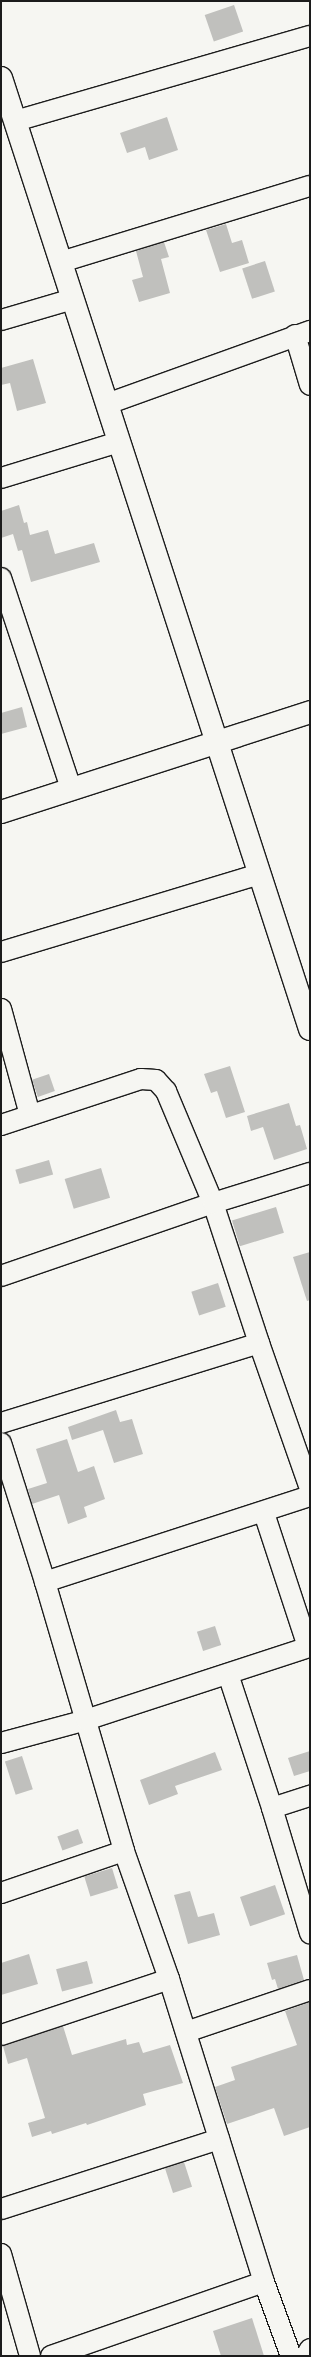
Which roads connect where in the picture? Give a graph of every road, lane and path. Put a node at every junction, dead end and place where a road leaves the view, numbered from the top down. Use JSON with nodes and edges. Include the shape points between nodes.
{"nodes":[{"id":1,"x":310,"y":36,"type":"edge"},
{"id":2,"x":1,"y":78,"type":"edge"},
{"id":3,"x":15,"y":121,"type":"junction"},
{"id":4,"x":310,"y":186,"type":"edge"},
{"id":5,"x":61,"y":262,"type":"junction"},
{"id":6,"x":73,"y":299,"type":"junction"},
{"id":7,"x":1,"y":320,"type":"edge"},
{"id":8,"x":302,"y":333,"type":"edge"},
{"id":9,"x":310,"y":385,"type":"edge"},
{"id":10,"x":107,"y":404,"type":"junction"},
{"id":11,"x":119,"y":442,"type":"junction"},
{"id":12,"x":1,"y":478,"type":"edge"},
{"id":13,"x":1,"y":578,"type":"edge"},
{"id":14,"x":310,"y":712,"type":"edge"},
{"id":15,"x":217,"y":742,"type":"junction"},
{"id":16,"x":71,"y":790,"type":"junction"},
{"id":17,"x":1,"y":812,"type":"edge"},
{"id":18,"x":260,"y":874,"type":"junction"},
{"id":19,"x":1,"y":952,"type":"edge"},
{"id":20,"x":1,"y":1009,"type":"edge"},
{"id":21,"x":310,"y":1029,"type":"edge"},
{"id":22,"x":30,"y":1115,"type":"junction"},
{"id":23,"x":1,"y":1125,"type":"edge"},
{"id":24,"x":310,"y":1173,"type":"edge"},
{"id":25,"x":212,"y":1203,"type":"junction"},
{"id":26,"x":1,"y":1276,"type":"edge"},
{"id":27,"x":259,"y":1343,"type":"junction"},
{"id":28,"x":1,"y":1423,"type":"edge"},
{"id":29,"x":1,"y":1443,"type":"edge"},
{"id":30,"x":310,"y":1488,"type":"edge"},
{"id":31,"x":310,"y":1496,"type":"edge"},
{"id":32,"x":264,"y":1512,"type":"junction"},
{"id":33,"x":45,"y":1582,"type":"junction"},
{"id":34,"x":309,"y":1647,"type":"edge"},
{"id":35,"x":228,"y":1674,"type":"junction"},
{"id":36,"x":86,"y":1720,"type":"junction"},
{"id":37,"x":1,"y":1743,"type":"edge"},
{"id":38,"x":310,"y":1796,"type":"edge"},
{"id":39,"x":272,"y":1808,"type":"junction"},
{"id":40,"x":124,"y":1851,"type":"junction"},
{"id":41,"x":1,"y":1893,"type":"edge"},
{"id":42,"x":310,"y":1933,"type":"edge"},
{"id":43,"x":169,"y":1979,"type":"junction"},
{"id":44,"x":310,"y":1990,"type":"edge"},
{"id":45,"x":186,"y":2032,"type":"junction"},
{"id":46,"x":1,"y":2035,"type":"edge"},
{"id":47,"x":219,"y":2139,"type":"junction"},
{"id":48,"x":1,"y":2209,"type":"edge"},
{"id":49,"x":1,"y":2254,"type":"edge"},
{"id":50,"x":264,"y":2282,"type":"junction"},
{"id":51,"x":310,"y":2349,"type":"edge"},
{"id":52,"x":30,"y":2356,"type":"edge"},
{"id":53,"x":51,"y":2356,"type":"edge"},
{"id":54,"x":291,"y":2356,"type":"edge"},
{"id":55,"x":306,"y":2356,"type":"edge"}],
"edges":[{"from":1,"to":3,"type":"street"},
{"from":2,"to":3,"type":"street"},
{"from":3,"to":5,"type":"street"},
{"from":4,"to":5,"type":"street"},
{"from":5,"to":6,"type":"street"},
{"from":6,"to":7,"type":"street"},
{"from":6,"to":10,"type":"street"},
{"from":8,"to":9,"type":"street"},
{"from":8,"to":10,"type":"street"},
{"from":10,"to":11,"type":"street"},
{"from":11,"to":12,"type":"street"},
{"from":11,"to":15,"type":"street"},
{"from":13,"to":16,"type":"street"},
{"from":14,"to":15,"type":"street"},
{"from":15,"to":16,"type":"street"},
{"from":15,"to":18,"type":"street"},
{"from":16,"to":17,"type":"street"},
{"from":18,"to":19,"type":"street"},
{"from":18,"to":21,"type":"street"},
{"from":20,"to":22,"type":"street"},
{"from":22,"to":23,"type":"street"},
{"from":22,"to":25,"type":"street","via":[[141,1079],[156,1080],[166,1091]]},
{"from":24,"to":25,"type":"street"},
{"from":25,"to":26,"type":"street"},
{"from":25,"to":27,"type":"street"},
{"from":27,"to":28,"type":"street"},
{"from":27,"to":30,"type":"street"},
{"from":29,"to":33,"type":"street"},
{"from":31,"to":32,"type":"street"},
{"from":32,"to":33,"type":"street"},
{"from":32,"to":34,"type":"street"},
{"from":33,"to":36,"type":"street"},
{"from":34,"to":35,"type":"street"},
{"from":35,"to":36,"type":"street"},
{"from":35,"to":39,"type":"street"},
{"from":36,"to":37,"type":"street"},
{"from":36,"to":40,"type":"street"},
{"from":38,"to":39,"type":"street"},
{"from":39,"to":42,"type":"street"},
{"from":40,"to":41,"type":"street"},
{"from":40,"to":43,"type":"street"},
{"from":43,"to":45,"type":"street"},
{"from":43,"to":46,"type":"street"},
{"from":44,"to":45,"type":"street"},
{"from":45,"to":47,"type":"street"},
{"from":47,"to":48,"type":"street"},
{"from":47,"to":50,"type":"street"},
{"from":49,"to":52,"type":"street"},
{"from":50,"to":53,"type":"street"},
{"from":50,"to":54,"type":"street"},
{"from":51,"to":55,"type":"street"}]}
